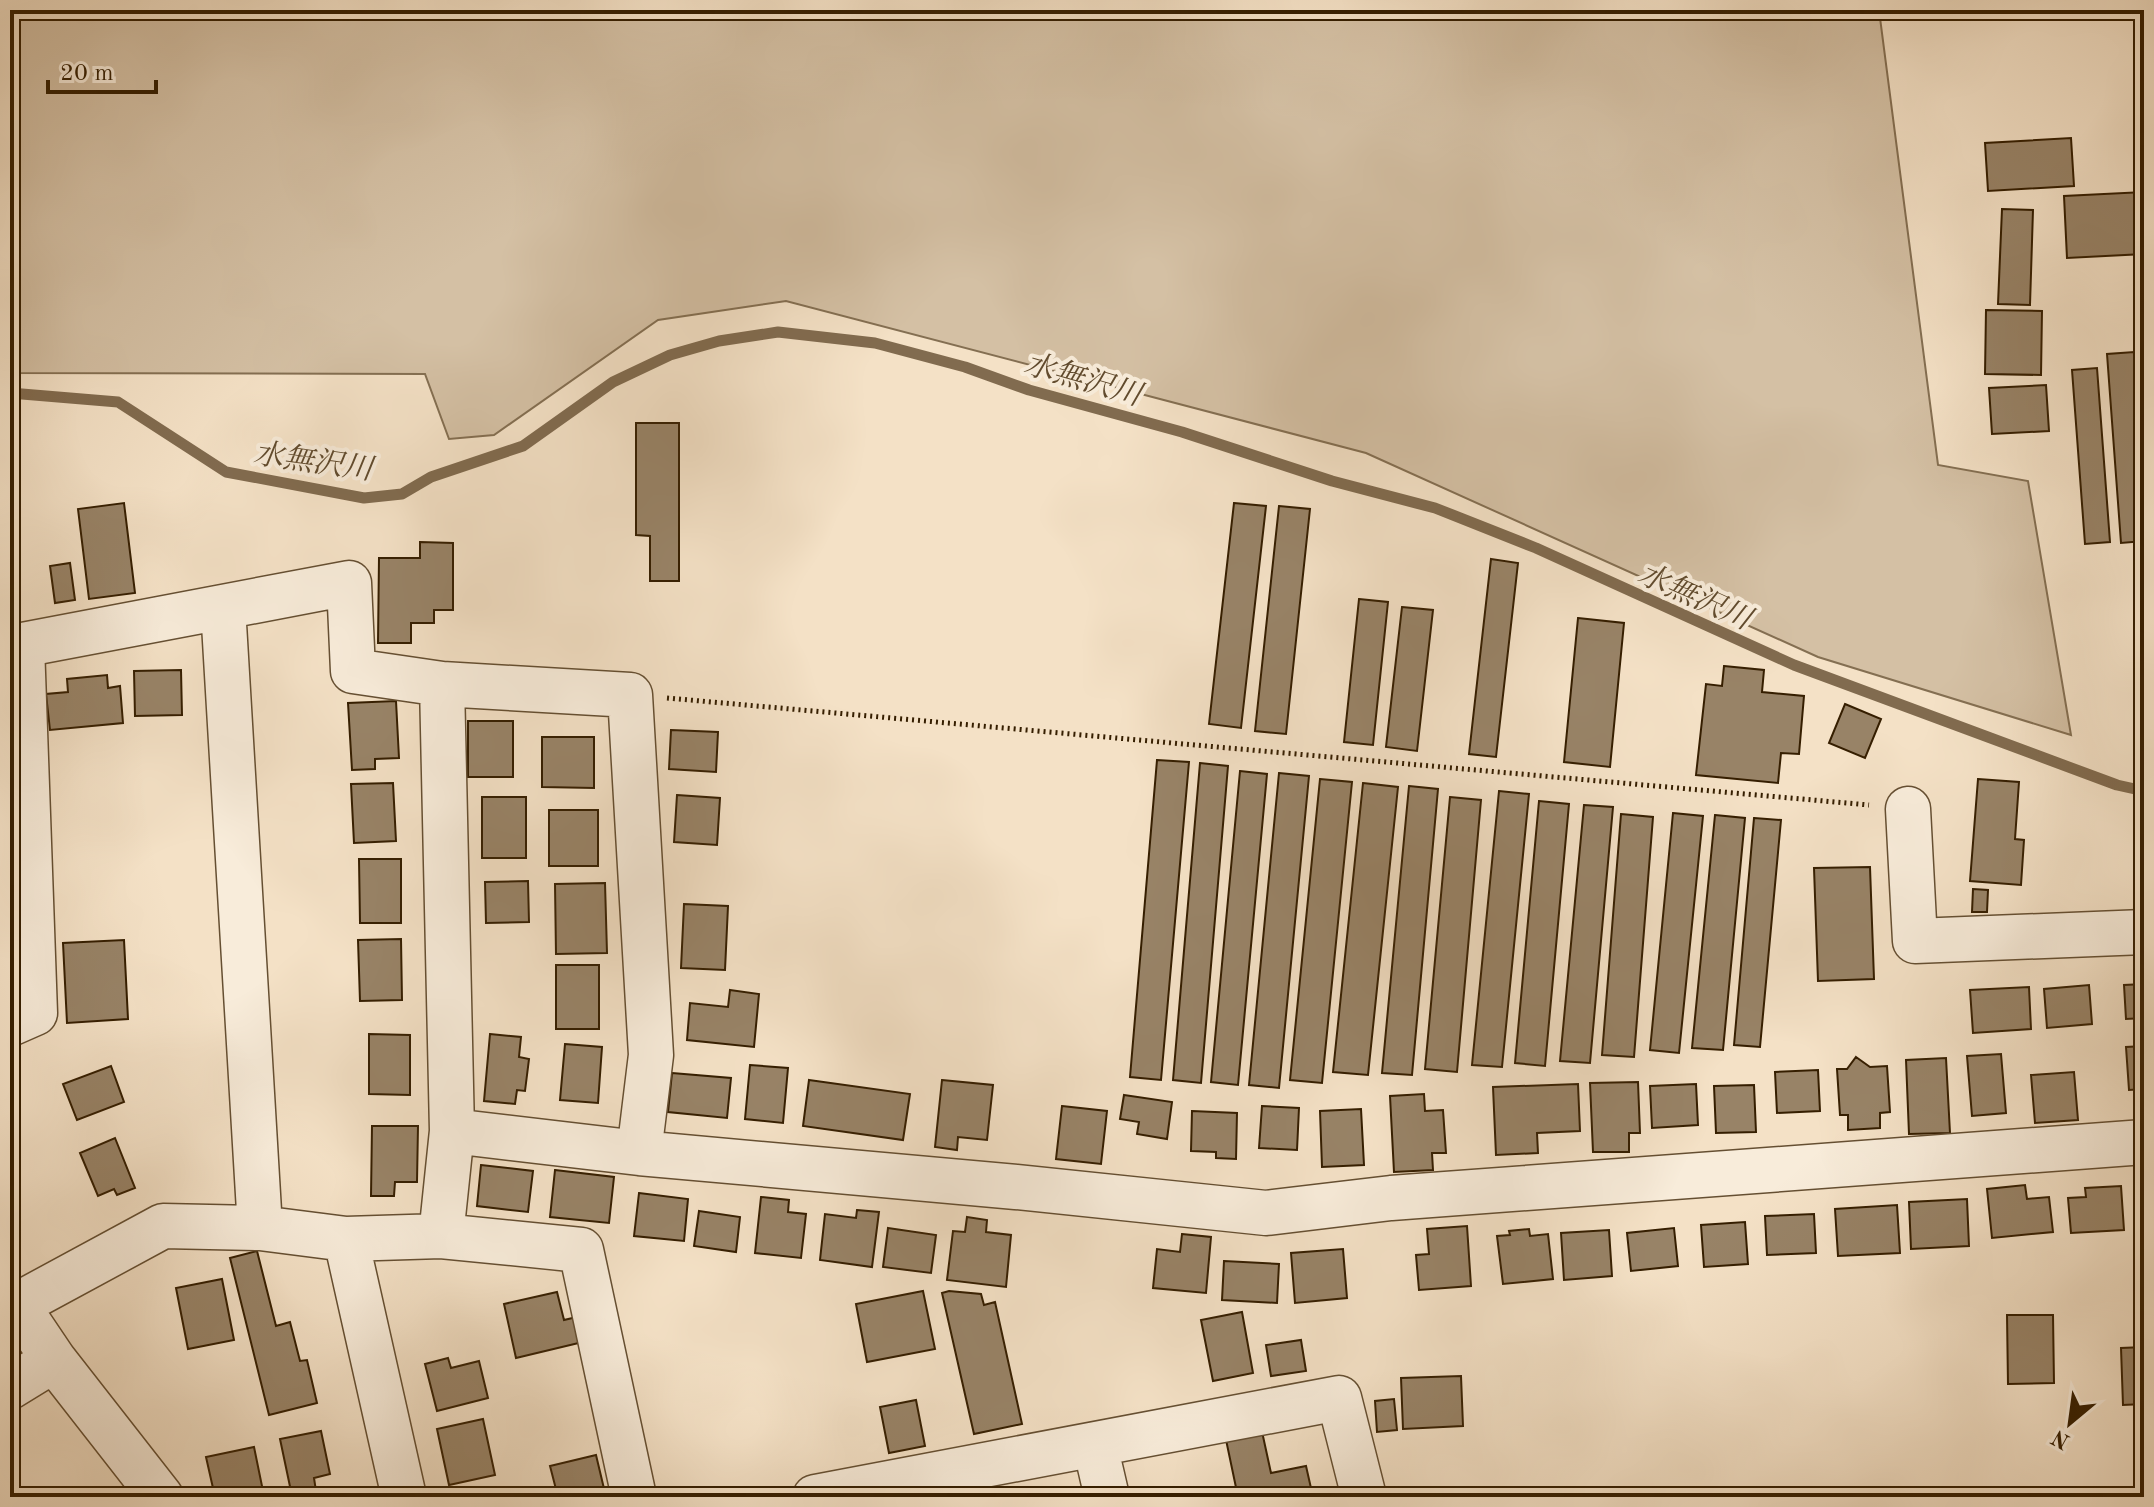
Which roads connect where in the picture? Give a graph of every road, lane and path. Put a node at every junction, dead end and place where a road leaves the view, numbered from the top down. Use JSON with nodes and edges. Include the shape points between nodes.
{"nodes":[{"id":1,"x":223,"y":607,"type":"junction"},
{"id":2,"x":442,"y":684,"type":"junction"},
{"id":3,"x":630,"y":695,"type":"junction"},
{"id":4,"x":1908,"y":809,"type":"joint"},
{"id":5,"x":2144,"y":932,"type":"edge"},
{"id":6,"x":10,"y":1024,"type":"edge"},
{"id":7,"x":452,"y":1131,"type":"junction"},
{"id":8,"x":2144,"y":1142,"type":"edge"},
{"id":9,"x":639,"y":1153,"type":"junction"},
{"id":10,"x":260,"y":1228,"type":"junction"},
{"id":11,"x":441,"y":1236,"type":"junction"},
{"id":12,"x":346,"y":1239,"type":"junction"},
{"id":13,"x":54,"y":1360,"type":"junction"},
{"id":14,"x":10,"y":1387,"type":"edge"},
{"id":15,"x":1095,"y":1445,"type":"junction"},
{"id":16,"x":161,"y":1497,"type":"edge"},
{"id":17,"x":404,"y":1497,"type":"edge"},
{"id":18,"x":634,"y":1497,"type":"edge"},
{"id":19,"x":815,"y":1497,"type":"edge"},
{"id":20,"x":1107,"y":1497,"type":"edge"},
{"id":21,"x":1364,"y":1497,"type":"edge"}],
"edges":[{"from":1,"to":2,"type":"street","via":[[349,583],[353,671]]},
{"from":1,"to":6,"type":"street","via":[[22,645],[35,1013]]},
{"from":1,"to":10,"type":"street"},
{"from":2,"to":3,"type":"street"},
{"from":2,"to":7,"type":"street"},
{"from":3,"to":4,"type":"path"},
{"from":3,"to":9,"type":"street","via":[[651,1055]]},
{"from":4,"to":5,"type":"street","via":[[1915,941]]},
{"from":7,"to":9,"type":"street"},
{"from":7,"to":11,"type":"street"},
{"from":8,"to":9,"type":"street","via":[[1391,1198],[1266,1213]]},
{"from":10,"to":12,"type":"street"},
{"from":10,"to":13,"type":"street","via":[[163,1226],[17,1305]]},
{"from":11,"to":12,"type":"street"},
{"from":11,"to":18,"type":"street","via":[[581,1250]]},
{"from":12,"to":17,"type":"street"},
{"from":13,"to":14,"type":"street"},
{"from":13,"to":16,"type":"street"},
{"from":15,"to":19,"type":"street"},
{"from":15,"to":20,"type":"street"},
{"from":15,"to":21,"type":"street","via":[[1339,1398]]}]}
